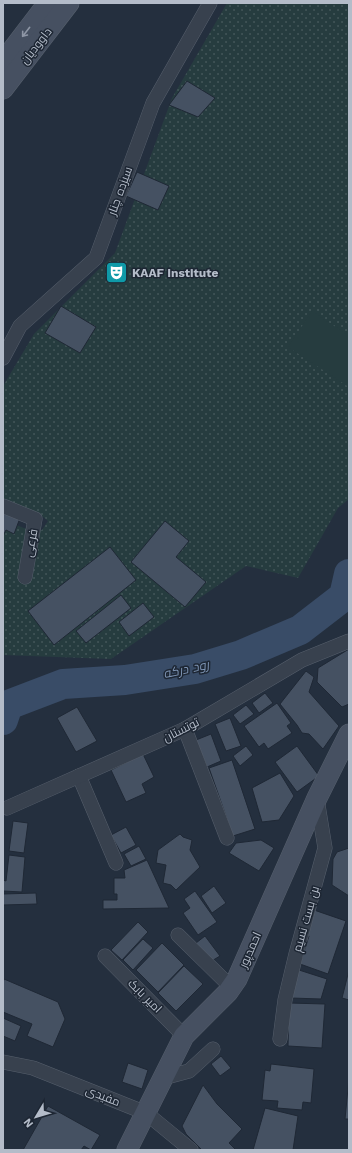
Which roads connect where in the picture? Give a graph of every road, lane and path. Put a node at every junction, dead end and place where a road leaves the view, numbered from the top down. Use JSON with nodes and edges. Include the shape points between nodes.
{"nodes":[{"id":1,"x":48,"y":3,"type":"edge"},
{"id":2,"x":69,"y":3,"type":"edge"},
{"id":3,"x":210,"y":3,"type":"edge"},
{"id":4,"x":3,"y":62,"type":"edge"},
{"id":5,"x":3,"y":89,"type":"edge"},
{"id":6,"x":3,"y":358,"type":"edge"},
{"id":7,"x":3,"y":506,"type":"edge"},
{"id":8,"x":25,"y":577,"type":"dead end"},
{"id":9,"x":349,"y":641,"type":"edge"},
{"id":10,"x":185,"y":729,"type":"junction"},
{"id":11,"x":349,"y":734,"type":"edge"},
{"id":12,"x":79,"y":776,"type":"junction"},
{"id":13,"x":317,"y":798,"type":"junction"},
{"id":14,"x":8,"y":808,"type":"dead end"},
{"id":15,"x":227,"y":838,"type":"dead end"},
{"id":16,"x":116,"y":863,"type":"dead end"},
{"id":17,"x":178,"y":935,"type":"dead end"},
{"id":18,"x":105,"y":956,"type":"dead end"},
{"id":19,"x":231,"y":987,"type":"junction"},
{"id":20,"x":184,"y":1036,"type":"junction"},
{"id":21,"x":280,"y":1039,"type":"dead end"},
{"id":22,"x":213,"y":1050,"type":"dead end"},
{"id":23,"x":3,"y":1062,"type":"edge"},
{"id":24,"x":164,"y":1078,"type":"junction"},
{"id":25,"x":146,"y":1113,"type":"junction"},
{"id":26,"x":127,"y":1150,"type":"edge"},
{"id":27,"x":191,"y":1150,"type":"edge"}],
"edges":[{"from":1,"to":4,"type":"street","name":"داوودیان","one_way":true},
{"from":2,"to":5,"type":"street","name":"داوودیان"},
{"from":3,"to":6,"type":"street","name":"سیزده چنار","via":[[153,103],[96,258],[20,326]]},
{"from":7,"to":8,"type":"street","name":"فرعی","via":[[35,519]]},
{"from":9,"to":10,"type":"street","name":"توتستان","via":[[302,660]]},
{"from":10,"to":12,"type":"street","name":"توتستان"},
{"from":10,"to":15,"type":"street"},
{"from":11,"to":13,"type":"street","name":"احمدپور"},
{"from":12,"to":14,"type":"street","name":"توتستان"},
{"from":12,"to":16,"type":"street"},
{"from":13,"to":19,"type":"street","name":"احمدپور","via":[[237,979]]},
{"from":13,"to":21,"type":"street","name":"بن بست نسیم","via":[[325,848],[285,1000]]},
{"from":17,"to":19,"type":"street"},
{"from":18,"to":20,"type":"street","name":"امیر بابک"},
{"from":19,"to":20,"type":"street","name":"احمدپور"},
{"from":20,"to":24,"type":"street","name":"احمدپور"},
{"from":22,"to":24,"type":"street","via":[[189,1072]]},
{"from":23,"to":25,"type":"street","name":"مفیدی","via":[[32,1068]]},
{"from":24,"to":25,"type":"street","name":"احمدپور"},
{"from":25,"to":26,"type":"street","name":"احمدپور"},
{"from":25,"to":27,"type":"street","name":"مفیدی"}]}
